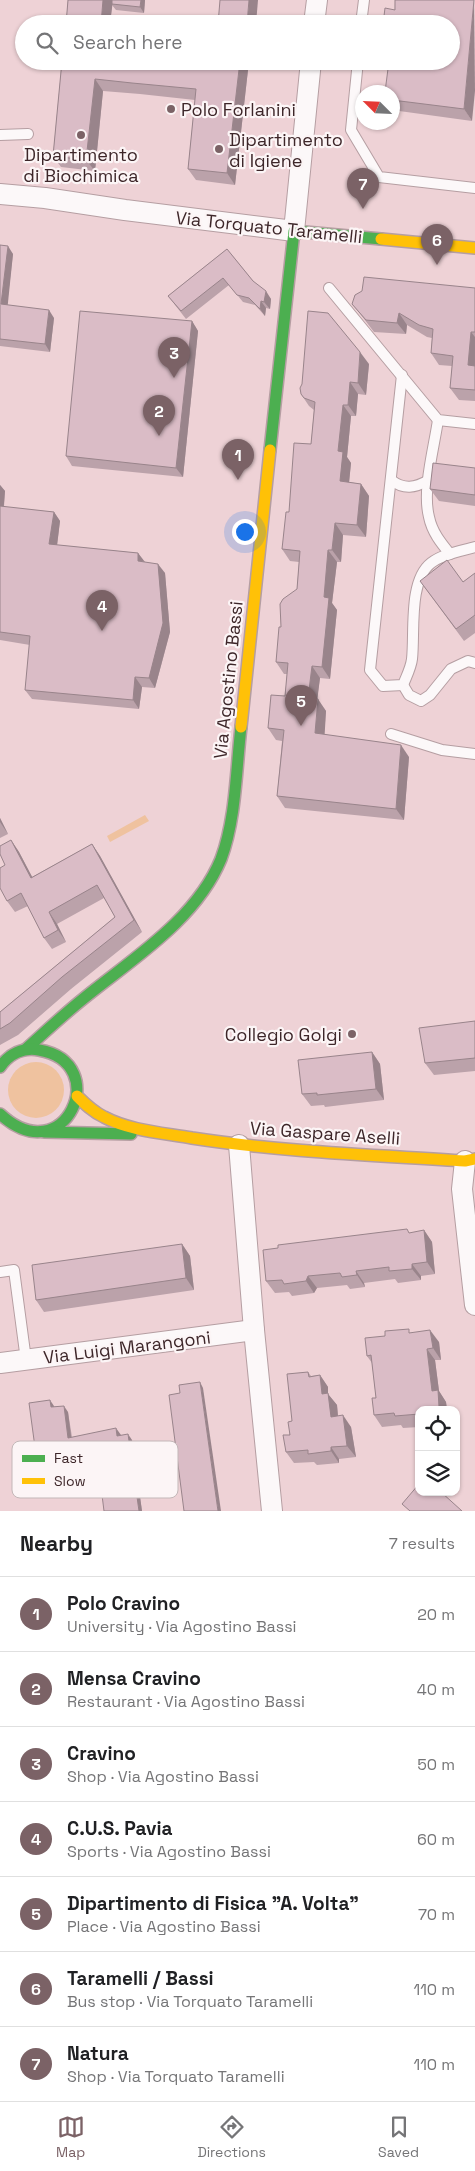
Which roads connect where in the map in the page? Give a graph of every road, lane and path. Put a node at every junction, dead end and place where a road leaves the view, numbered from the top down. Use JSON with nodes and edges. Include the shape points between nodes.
{"nodes":[{"id":1,"x":317,"y":0,"type":"edge"},
{"id":2,"x":364,"y":0,"type":"edge"},
{"id":3,"x":315,"y":15,"type":"edge"},
{"id":4,"x":362,"y":15,"type":"edge"},
{"id":5,"x":310,"y":70,"type":"edge"},
{"id":6,"x":357,"y":70,"type":"edge"},
{"id":7,"x":1,"y":134,"type":"edge"},
{"id":8,"x":28,"y":134,"type":"dead end"},
{"id":9,"x":475,"y":188,"type":"edge"},
{"id":10,"x":0,"y":194,"type":"edge"},
{"id":11,"x":63,"y":200,"type":"junction"},
{"id":12,"x":0,"y":208,"type":"edge"},
{"id":13,"x":294,"y":231,"type":"junction"},
{"id":14,"x":475,"y":248,"type":"edge"},
{"id":15,"x":329,"y":288,"type":"dead end"},
{"id":16,"x":402,"y":376,"type":"junction"},
{"id":17,"x":438,"y":420,"type":"junction"},
{"id":18,"x":475,"y":424,"type":"edge"},
{"id":19,"x":390,"y":480,"type":"junction"},
{"id":20,"x":429,"y":480,"type":"junction"},
{"id":21,"x":475,"y":547,"type":"edge"},
{"id":22,"x":450,"y":554,"type":"junction"},
{"id":23,"x":475,"y":664,"type":"edge"},
{"id":24,"x":404,"y":685,"type":"junction"},
{"id":25,"x":390,"y":734,"type":"dead end"},
{"id":26,"x":475,"y":754,"type":"edge"},
{"id":27,"x":76,"y":1004,"type":"junction"},
{"id":28,"x":60,"y":1046,"type":"junction"},
{"id":29,"x":26,"y":1049,"type":"junction"},
{"id":30,"x":0,"y":1067,"type":"edge"},
{"id":31,"x":77,"y":1096,"type":"junction"},
{"id":32,"x":0,"y":1114,"type":"edge"},
{"id":33,"x":4,"y":1125,"type":"edge"},
{"id":34,"x":44,"y":1132,"type":"junction"},
{"id":35,"x":173,"y":1135,"type":"junction"},
{"id":36,"x":239,"y":1145,"type":"junction"},
{"id":37,"x":470,"y":1160,"type":"edge"},
{"id":38,"x":0,"y":1272,"type":"edge"},
{"id":39,"x":475,"y":1305,"type":"edge"},
{"id":40,"x":254,"y":1330,"type":"junction"},
{"id":41,"x":26,"y":1360,"type":"junction"},
{"id":42,"x":0,"y":1363,"type":"edge"},
{"id":43,"x":272,"y":1511,"type":"edge"}],
"edges":[{"from":1,"to":3,"type":"street"},
{"from":2,"to":4,"type":"lane"},
{"from":5,"to":13,"type":"street"},
{"from":6,"to":9,"type":"lane","via":[[351,130],[379,177]]},
{"from":7,"to":8,"type":"lane"},
{"from":10,"to":11,"type":"street","name":"Via Torquato Taramelli"},
{"from":11,"to":12,"type":"street","name":"Via Torquato Taramelli"},
{"from":11,"to":13,"type":"street","name":"Via Torquato Taramelli"},
{"from":13,"to":14,"type":"main road","name":"Via Torquato Taramelli"},
{"from":13,"to":27,"type":"main road","name":"Via Agostino Bassi","via":[[226,841],[218,866],[190,908]]},
{"from":15,"to":16,"type":"lane"},
{"from":16,"to":17,"type":"lane"},
{"from":16,"to":19,"type":"lane"},
{"from":17,"to":18,"type":"lane"},
{"from":17,"to":20,"type":"lane"},
{"from":19,"to":20,"type":"lane","via":[[407,488]]},
{"from":19,"to":24,"type":"lane","via":[[370,670],[382,686]]},
{"from":20,"to":22,"type":"lane","via":[[428,516],[436,538]]},
{"from":21,"to":22,"type":"lane"},
{"from":22,"to":24,"type":"lane","via":[[431,563],[420,579],[415,598],[412,662]]},
{"from":23,"to":24,"type":"lane","via":[[468,661],[451,669],[421,701],[408,695]]},
{"from":25,"to":26,"type":"lane","via":[[442,750]]},
{"from":27,"to":28,"type":"main road","via":[[66,1019]]},
{"from":27,"to":29,"type":"main road","name":"Via Agostino Bassi"},
{"from":28,"to":29,"type":"main road"},
{"from":28,"to":31,"type":"main road","via":[[77,1080]]},
{"from":29,"to":30,"type":"main road","name":"Via Agostino Bassi","via":[[13,1054]]},
{"from":31,"to":34,"type":"main road","via":[[72,1112],[60,1125]]},
{"from":31,"to":35,"type":"main road","name":"Via Gaspare Aselli","via":[[106,1118]]},
{"from":32,"to":33,"type":"main road"},
{"from":33,"to":34,"type":"main road","name":"Via Gaspare Aselli"},
{"from":34,"to":35,"type":"main road","name":"Via Gaspare Aselli"},
{"from":35,"to":36,"type":"main road","name":"Via Gaspare Aselli"},
{"from":36,"to":37,"type":"main road","name":"Via Gaspare Aselli"},
{"from":36,"to":40,"type":"street"},
{"from":37,"to":39,"type":"street","via":[[462,1189]]},
{"from":38,"to":41,"type":"lane","via":[[14,1270]]},
{"from":40,"to":41,"type":"street","name":"Via Luigi Marangoni"},
{"from":40,"to":43,"type":"street"},
{"from":41,"to":42,"type":"street","name":"Via Luigi Marangoni"}]}
